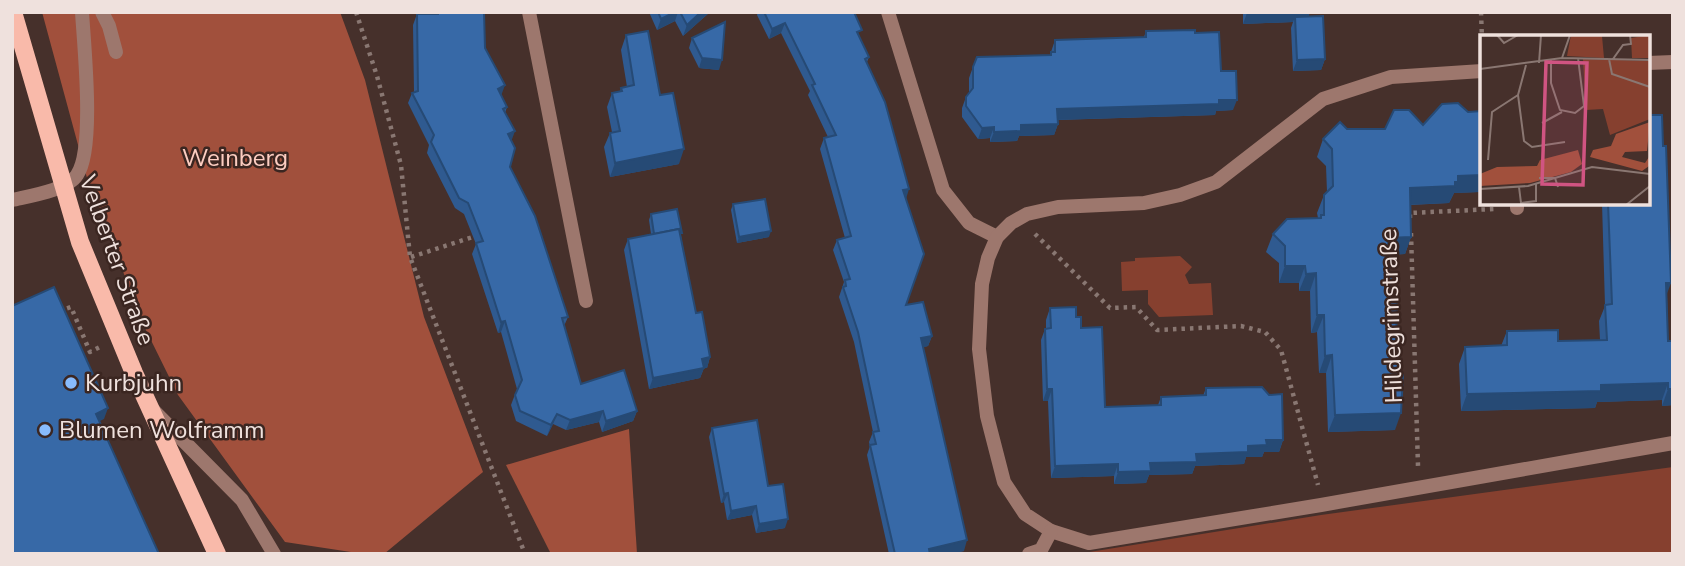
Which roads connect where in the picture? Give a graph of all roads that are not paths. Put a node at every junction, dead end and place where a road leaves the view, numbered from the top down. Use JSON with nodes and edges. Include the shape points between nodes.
{"nodes":[{"id":1,"x":13,"y":12,"type":"edge"},
{"id":2,"x":82,"y":12,"type":"edge"},
{"id":3,"x":102,"y":12,"type":"edge"},
{"id":4,"x":529,"y":12,"type":"edge"},
{"id":5,"x":888,"y":12,"type":"edge"},
{"id":6,"x":16,"y":40,"type":"edge"},
{"id":7,"x":116,"y":52,"type":"dead end"},
{"id":8,"x":1673,"y":62,"type":"edge"},
{"id":9,"x":1650,"y":63,"type":"edge"},
{"id":10,"x":1480,"y":71,"type":"edge"},
{"id":11,"x":62,"y":186,"type":"junction"},
{"id":12,"x":12,"y":200,"type":"edge"},
{"id":13,"x":997,"y":237,"type":"junction"},
{"id":14,"x":586,"y":302,"type":"dead end"},
{"id":15,"x":148,"y":405,"type":"junction"},
{"id":16,"x":1673,"y":443,"type":"edge"},
{"id":17,"x":1051,"y":531,"type":"junction"},
{"id":18,"x":217,"y":554,"type":"edge"},
{"id":19,"x":274,"y":554,"type":"edge"},
{"id":20,"x":1029,"y":554,"type":"edge"}],
"edges":[{"from":1,"to":6,"type":"main road","name":"Velberter Straße"},
{"from":2,"to":11,"type":"street","via":[[88,100],[83,155],[77,175]]},
{"from":3,"to":7,"type":"street"},
{"from":4,"to":14,"type":"street"},
{"from":5,"to":13,"type":"street","via":[[943,190],[969,223]]},
{"from":6,"to":11,"type":"main road","name":"Velberter Straße"},
{"from":8,"to":9,"type":"street"},
{"from":10,"to":13,"type":"street","via":[[1391,78],[1323,99],[1216,181],[1144,203],[1058,207],[1027,214]]},
{"from":11,"to":12,"type":"street"},
{"from":11,"to":15,"type":"main road","name":"Velberter Straße","via":[[80,242]]},
{"from":13,"to":17,"type":"street","via":[[982,284],[979,349],[987,416],[1004,482],[1025,514]]},
{"from":15,"to":18,"type":"main road","name":"Velberter Straße"},
{"from":15,"to":19,"type":"street","via":[[243,500]]},
{"from":16,"to":17,"type":"street","via":[[1089,542]]},
{"from":17,"to":20,"type":"street","via":[[1041,550]]}]}
